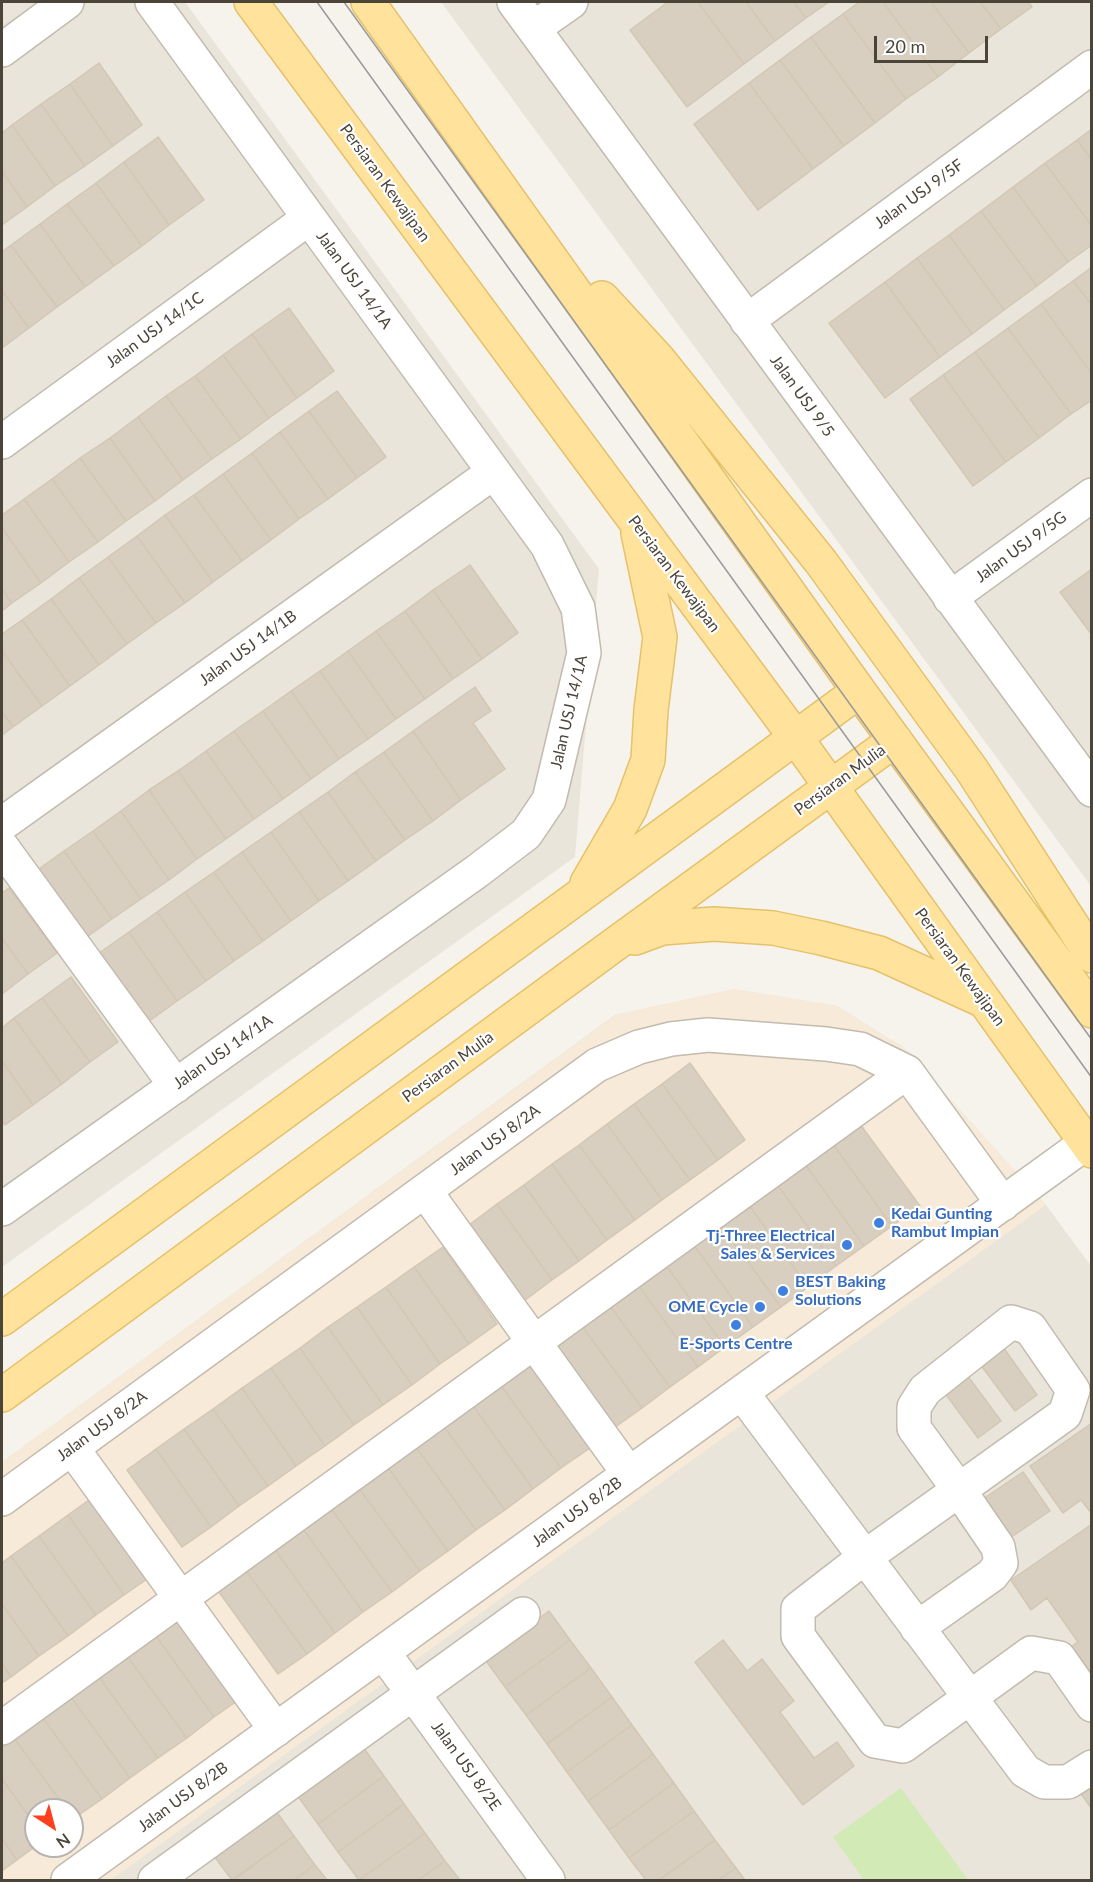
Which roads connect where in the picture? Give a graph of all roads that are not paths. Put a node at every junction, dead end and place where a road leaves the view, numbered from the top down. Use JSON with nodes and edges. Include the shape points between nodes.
{"nodes":[{"id":1,"x":67,"y":2,"type":"edge"},
{"id":2,"x":152,"y":2,"type":"edge"},
{"id":3,"x":251,"y":2,"type":"edge"},
{"id":4,"x":368,"y":2,"type":"edge"},
{"id":5,"x":514,"y":2,"type":"edge"},
{"id":6,"x":571,"y":2,"type":"edge"},
{"id":7,"x":534,"y":28,"type":"junction"},
{"id":8,"x":2,"y":50,"type":"edge"},
{"id":9,"x":1092,"y":67,"type":"edge"},
{"id":10,"x":513,"y":203,"type":"junction"},
{"id":11,"x":309,"y":218,"type":"junction"},
{"id":12,"x":747,"y":321,"type":"junction"},
{"id":13,"x":2,"y":442,"type":"edge"},
{"id":14,"x":494,"y":472,"type":"junction"},
{"id":15,"x":1092,"y":495,"type":"edge"},
{"id":16,"x":635,"y":521,"type":"junction"},
{"id":17,"x":950,"y":598,"type":"junction"},
{"id":18,"x":859,"y":691,"type":"junction"},
{"id":19,"x":796,"y":738,"type":"junction"},
{"id":20,"x":895,"y":740,"type":"junction"},
{"id":21,"x":831,"y":787,"type":"junction"},
{"id":22,"x":1092,"y":790,"type":"edge"},
{"id":23,"x":2,"y":824,"type":"edge"},
{"id":24,"x":2,"y":847,"type":"edge"},
{"id":25,"x":580,"y":895,"type":"junction"},
{"id":26,"x":607,"y":950,"type":"junction"},
{"id":27,"x":1092,"y":956,"type":"edge"},
{"id":28,"x":984,"y":1001,"type":"junction"},
{"id":29,"x":1092,"y":1011,"type":"edge"},
{"id":30,"x":907,"y":1072,"type":"junction"},
{"id":31,"x":176,"y":1086,"type":"junction"},
{"id":32,"x":1089,"y":1147,"type":"edge"},
{"id":33,"x":424,"y":1191,"type":"junction"},
{"id":34,"x":1003,"y":1204,"type":"junction"},
{"id":35,"x":2,"y":1209,"type":"edge"},
{"id":36,"x":2,"y":1319,"type":"edge"},
{"id":37,"x":534,"y":1343,"type":"junction"},
{"id":38,"x":742,"y":1393,"type":"junction"},
{"id":39,"x":2,"y":1395,"type":"edge"},
{"id":40,"x":72,"y":1448,"type":"junction"},
{"id":41,"x":629,"y":1474,"type":"junction"},
{"id":42,"x":959,"y":1490,"type":"junction"},
{"id":43,"x":2,"y":1499,"type":"edge"},
{"id":44,"x":865,"y":1557,"type":"junction"},
{"id":45,"x":181,"y":1598,"type":"junction"},
{"id":46,"x":523,"y":1614,"type":"dead end"},
{"id":47,"x":917,"y":1628,"type":"junction"},
{"id":48,"x":383,"y":1652,"type":"junction"},
{"id":49,"x":413,"y":1694,"type":"junction"},
{"id":50,"x":971,"y":1699,"type":"junction"},
{"id":51,"x":1092,"y":1704,"type":"edge"},
{"id":52,"x":2,"y":1728,"type":"edge"},
{"id":53,"x":276,"y":1730,"type":"junction"},
{"id":54,"x":1092,"y":1767,"type":"edge"},
{"id":55,"x":68,"y":1881,"type":"edge"},
{"id":56,"x":155,"y":1881,"type":"edge"},
{"id":57,"x":548,"y":1881,"type":"edge"}],
"edges":[{"from":1,"to":8,"type":"street"},
{"from":2,"to":11,"type":"street","name":"Jalan USJ 14/1A"},
{"from":3,"to":16,"type":"main road","name":"Persiaran Kewajipan"},
{"from":4,"to":10,"type":"main road"},
{"from":5,"to":7,"type":"street","name":"Jalan USJ 9/5"},
{"from":6,"to":7,"type":"street"},
{"from":7,"to":12,"type":"street","name":"Jalan USJ 9/5"},
{"from":9,"to":12,"type":"street","name":"Jalan USJ 9/5F"},
{"from":10,"to":18,"type":"main road"},
{"from":10,"to":27,"type":"main road","via":[[659,360],[821,562],[972,770]]},
{"from":11,"to":13,"type":"street","name":"Jalan USJ 14/1C"},
{"from":11,"to":14,"type":"street","name":"Jalan USJ 14/1A"},
{"from":12,"to":17,"type":"street","name":"Jalan USJ 9/5"},
{"from":14,"to":23,"type":"street","name":"Jalan USJ 14/1B"},
{"from":14,"to":31,"type":"street","name":"Jalan USJ 14/1A","via":[[547,545],[578,608],[585,653],[549,800],[526,834]]},
{"from":15,"to":17,"type":"street","name":"Jalan USJ 9/5G"},
{"from":16,"to":19,"type":"main road","name":"Persiaran Kewajipan"},
{"from":16,"to":25,"type":"main road","via":[[660,638],[648,760],[630,809]]},
{"from":17,"to":22,"type":"street","name":"Jalan USJ 9/5"},
{"from":18,"to":19,"type":"main road"},
{"from":18,"to":20,"type":"main road"},
{"from":19,"to":21,"type":"main road","name":"Persiaran Kewajipan"},
{"from":19,"to":25,"type":"main road"},
{"from":20,"to":21,"type":"main road","name":"Persiaran Mulia"},
{"from":20,"to":29,"type":"main road"},
{"from":21,"to":26,"type":"main road","name":"Persiaran Mulia"},
{"from":21,"to":28,"type":"main road","name":"Persiaran Kewajipan"},
{"from":24,"to":31,"type":"street"},
{"from":25,"to":36,"type":"main road"},
{"from":26,"to":28,"type":"main road","via":[[662,928],[714,924],[773,928],[879,953]]},
{"from":26,"to":39,"type":"main road","name":"Persiaran Mulia"},
{"from":28,"to":32,"type":"main road","name":"Persiaran Kewajipan"},
{"from":30,"to":33,"type":"street","name":"Jalan USJ 8/2A","via":[[860,1049],[826,1044],[708,1035],[671,1039],[639,1047],[597,1065]]},
{"from":30,"to":34,"type":"street","name":"Jalan USJ 8/2A"},
{"from":30,"to":37,"type":"street"},
{"from":31,"to":35,"type":"street","name":"Jalan USJ 14/1A"},
{"from":32,"to":34,"type":"street","name":"Jalan USJ 8/2B"},
{"from":33,"to":37,"type":"street"},
{"from":33,"to":40,"type":"street","name":"Jalan USJ 8/2A"},
{"from":34,"to":38,"type":"street","name":"Jalan USJ 8/2B"},
{"from":37,"to":41,"type":"street"},
{"from":37,"to":45,"type":"street"},
{"from":38,"to":41,"type":"street","name":"Jalan USJ 8/2B"},
{"from":38,"to":44,"type":"street"},
{"from":40,"to":43,"type":"street","name":"Jalan USJ 8/2A"},
{"from":40,"to":45,"type":"street"},
{"from":41,"to":48,"type":"street","name":"Jalan USJ 8/2B"},
{"from":42,"to":42,"type":"street","via":[[1065,1414],[1073,1390],[1030,1329],[1011,1322],[925,1390],[914,1407],[914,1428]]},
{"from":42,"to":44,"type":"street"},
{"from":42,"to":47,"type":"street","via":[[998,1547],[1001,1563],[992,1575]]},
{"from":44,"to":47,"type":"street"},
{"from":44,"to":50,"type":"street","via":[[798,1609],[798,1636],[868,1732],[876,1741],[903,1746]]},
{"from":45,"to":52,"type":"street"},
{"from":45,"to":53,"type":"street"},
{"from":46,"to":49,"type":"street"},
{"from":47,"to":50,"type":"street"},
{"from":48,"to":49,"type":"street","name":"Jalan USJ 8/2E"},
{"from":48,"to":53,"type":"street","name":"Jalan USJ 8/2B"},
{"from":49,"to":56,"type":"street"},
{"from":49,"to":57,"type":"street","name":"Jalan USJ 8/2E"},
{"from":50,"to":51,"type":"street","via":[[1031,1653],[1059,1658]]},
{"from":50,"to":54,"type":"street","via":[[1025,1771],[1044,1782],[1068,1782]]},
{"from":53,"to":55,"type":"street","name":"Jalan USJ 8/2B"}]}
